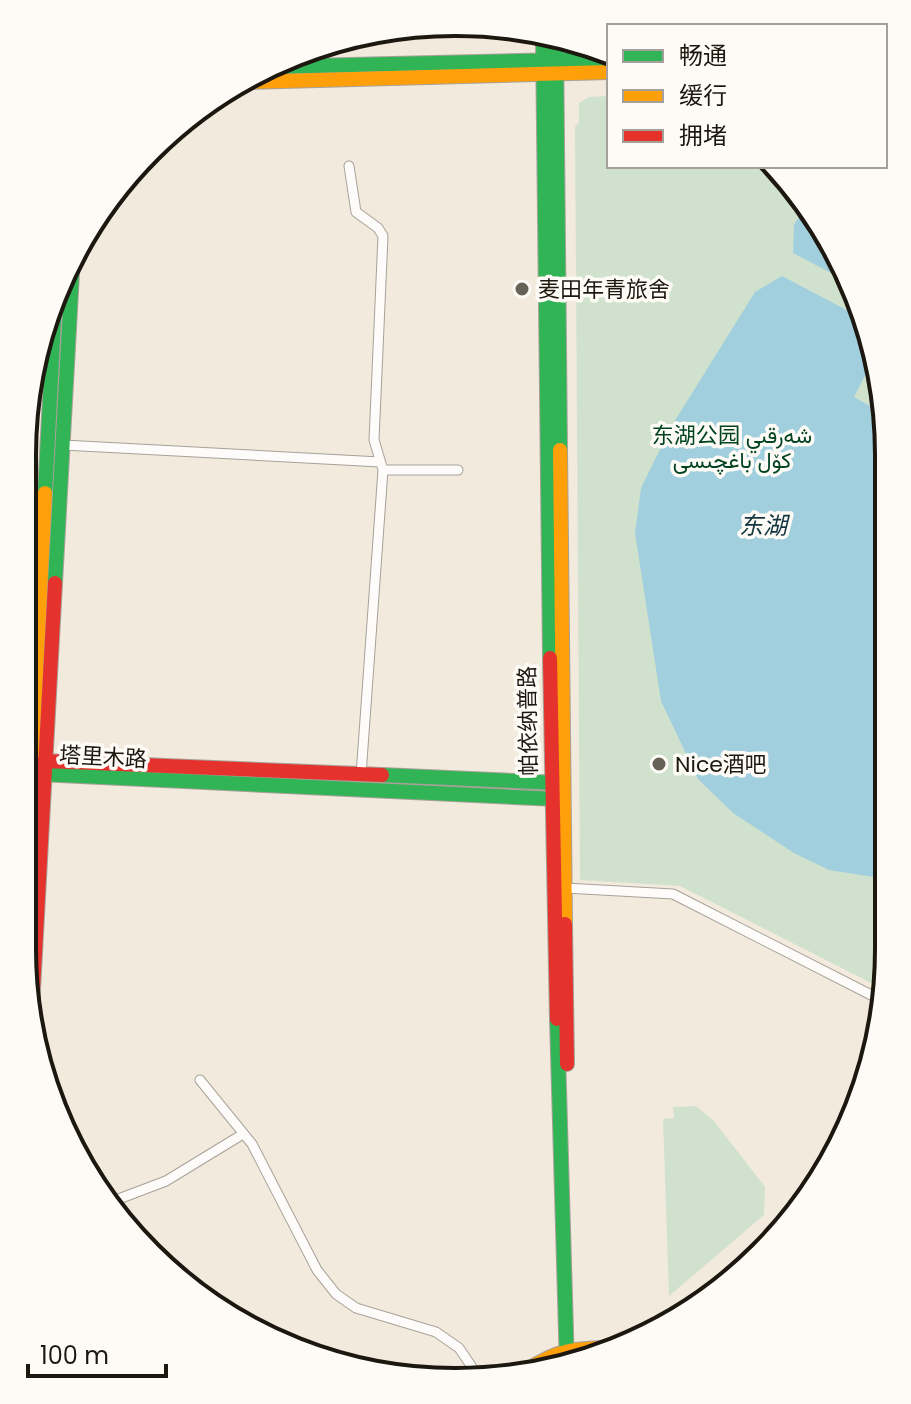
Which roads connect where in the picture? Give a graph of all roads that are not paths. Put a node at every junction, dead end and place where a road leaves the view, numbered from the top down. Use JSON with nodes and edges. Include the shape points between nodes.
{"nodes":[{"id":1,"x":545,"y":46,"type":"edge"},
{"id":2,"x":555,"y":48,"type":"edge"},
{"id":3,"x":597,"y":61,"type":"edge"},
{"id":4,"x":300,"y":66,"type":"edge"},
{"id":5,"x":551,"y":67,"type":"junction"},
{"id":6,"x":607,"y":72,"type":"edge"},
{"id":7,"x":267,"y":81,"type":"edge"},
{"id":8,"x":349,"y":166,"type":"dead end"},
{"id":9,"x":71,"y":288,"type":"edge"},
{"id":10,"x":54,"y":334,"type":"edge"},
{"id":11,"x":63,"y":445,"type":"junction"},
{"id":12,"x":382,"y":466,"type":"junction"},
{"id":13,"x":458,"y":470,"type":"dead end"},
{"id":14,"x":41,"y":769,"type":"junction"},
{"id":15,"x":361,"y":775,"type":"junction"},
{"id":16,"x":558,"y":783,"type":"junction"},
{"id":17,"x":558,"y":799,"type":"junction"},
{"id":18,"x":36,"y":817,"type":"edge"},
{"id":19,"x":565,"y":888,"type":"junction"},
{"id":20,"x":36,"y":902,"type":"edge"},
{"id":21,"x":872,"y":995,"type":"edge"},
{"id":22,"x":200,"y":1080,"type":"dead end"},
{"id":23,"x":243,"y":1134,"type":"junction"},
{"id":24,"x":119,"y":1199,"type":"edge"},
{"id":25,"x":570,"y":1352,"type":"edge"},
{"id":26,"x":570,"y":1352,"type":"edge"},
{"id":27,"x":472,"y":1367,"type":"edge"}],
"edges":[{"from":1,"to":5,"type":"main road"},
{"from":2,"to":5,"type":"main road"},
{"from":3,"to":5,"type":"main road"},
{"from":4,"to":5,"type":"main road"},
{"from":5,"to":6,"type":"main road"},
{"from":5,"to":7,"type":"main road"},
{"from":5,"to":16,"type":"main road","name":"帕依纳普路"},
{"from":8,"to":12,"type":"street","via":[[356,212],[383,236],[374,440]]},
{"from":9,"to":11,"type":"main road"},
{"from":10,"to":14,"type":"main road"},
{"from":11,"to":12,"type":"street"},
{"from":11,"to":14,"type":"main road"},
{"from":12,"to":13,"type":"street"},
{"from":12,"to":15,"type":"street"},
{"from":14,"to":15,"type":"main road","name":"塔里木路"},
{"from":14,"to":17,"type":"main road","name":"塔里木路"},
{"from":14,"to":18,"type":"main road"},
{"from":14,"to":20,"type":"main road"},
{"from":15,"to":16,"type":"main road","name":"塔里木路"},
{"from":16,"to":17,"type":"main road","name":"帕依纳普路"},
{"from":17,"to":19,"type":"main road","name":"帕依纳普路"},
{"from":17,"to":25,"type":"main road","name":"帕依纳普路"},
{"from":19,"to":21,"type":"street","via":[[673,894]]},
{"from":19,"to":26,"type":"main road","name":"帕依纳普路"},
{"from":22,"to":23,"type":"street"},
{"from":23,"to":24,"type":"street","via":[[166,1181]]},
{"from":23,"to":27,"type":"street","via":[[317,1270],[336,1294],[356,1308],[436,1332],[459,1348]]}]}
